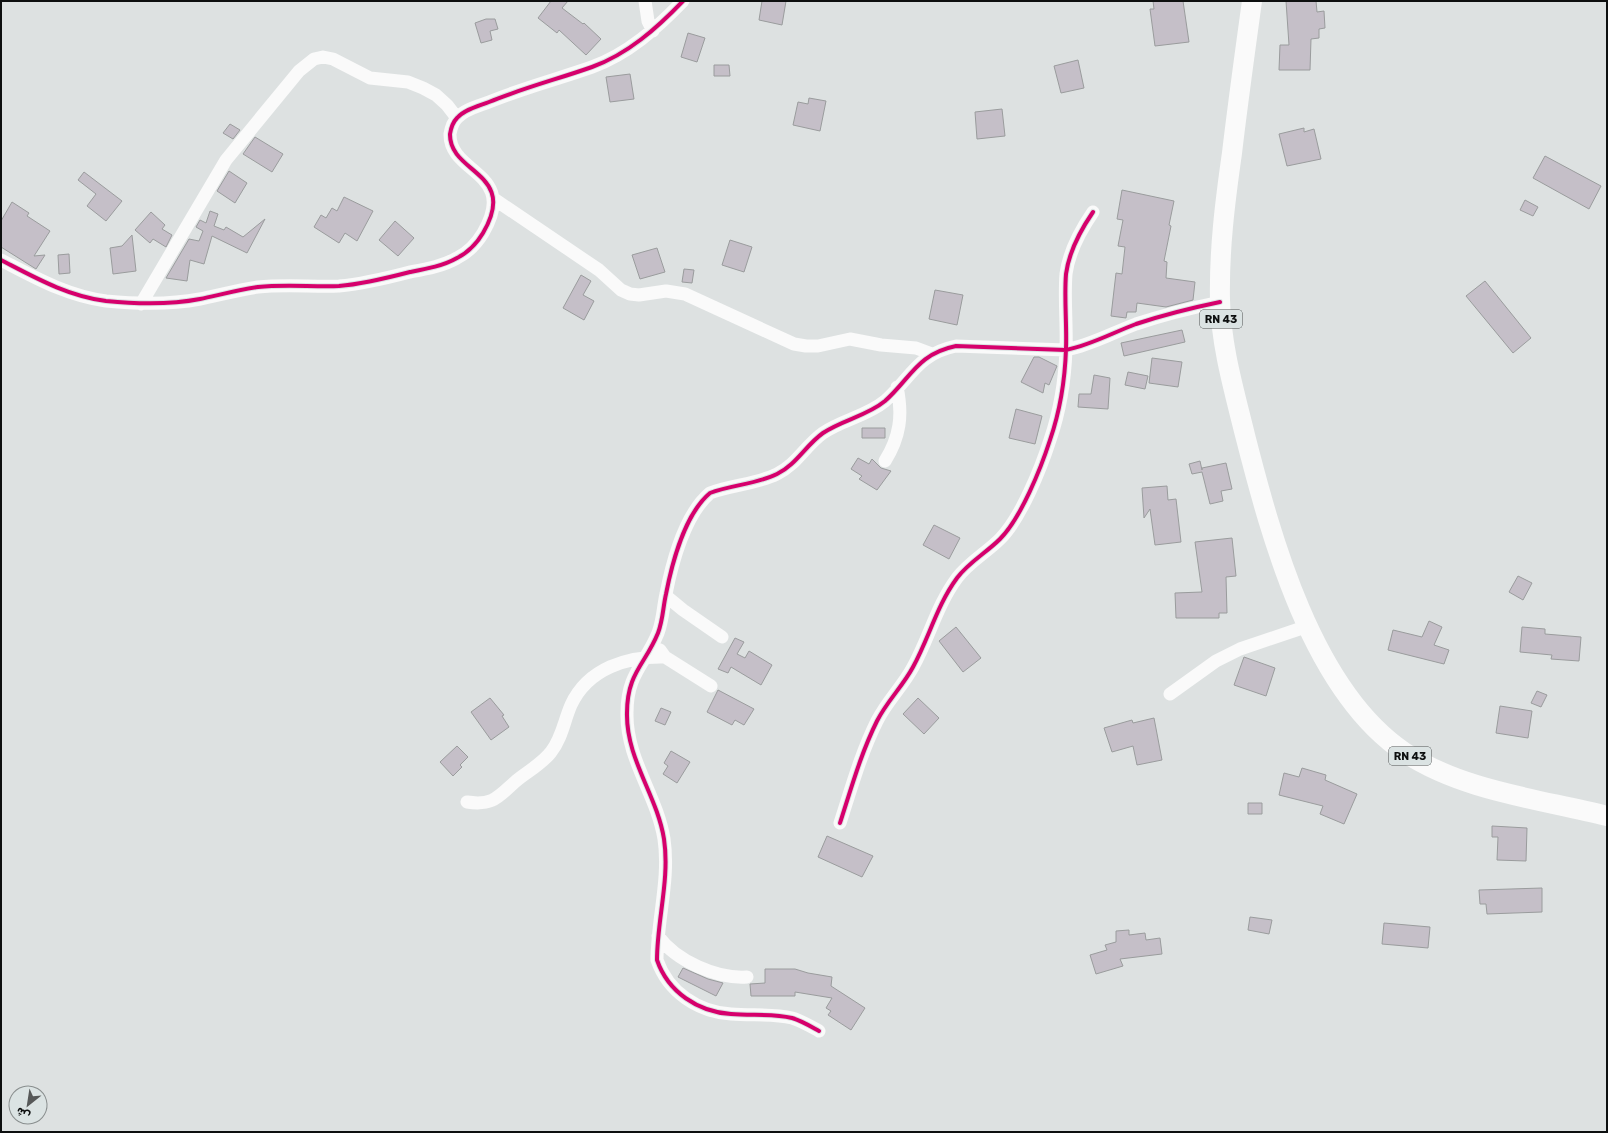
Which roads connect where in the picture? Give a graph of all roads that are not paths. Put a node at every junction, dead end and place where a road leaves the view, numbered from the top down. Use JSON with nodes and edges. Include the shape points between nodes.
{"nodes":[{"id":1,"x":645,"y":1,"type":"edge"},
{"id":2,"x":683,"y":1,"type":"edge"},
{"id":3,"x":1252,"y":1,"type":"edge"},
{"id":4,"x":652,"y":31,"type":"junction"},
{"id":5,"x":457,"y":118,"type":"junction"},
{"id":6,"x":494,"y":200,"type":"junction"},
{"id":7,"x":1093,"y":212,"type":"dead end"},
{"id":8,"x":1,"y":260,"type":"edge"},
{"id":9,"x":1220,"y":302,"type":"junction"},
{"id":10,"x":141,"y":304,"type":"junction"},
{"id":11,"x":1066,"y":350,"type":"junction"},
{"id":12,"x":932,"y":354,"type":"junction"},
{"id":13,"x":897,"y":387,"type":"junction"},
{"id":14,"x":885,"y":461,"type":"dead end"},
{"id":15,"x":666,"y":596,"type":"junction"},
{"id":16,"x":1308,"y":626,"type":"junction"},
{"id":17,"x":658,"y":633,"type":"junction"},
{"id":18,"x":722,"y":637,"type":"dead end"},
{"id":19,"x":644,"y":657,"type":"junction"},
{"id":20,"x":665,"y":657,"type":"junction"},
{"id":21,"x":711,"y":686,"type":"dead end"},
{"id":22,"x":1170,"y":694,"type":"dead end"},
{"id":23,"x":467,"y":802,"type":"dead end"},
{"id":24,"x":1607,"y":816,"type":"edge"},
{"id":25,"x":840,"y":823,"type":"dead end"},
{"id":26,"x":658,"y":936,"type":"junction"},
{"id":27,"x":748,"y":977,"type":"dead end"},
{"id":28,"x":819,"y":1031,"type":"dead end"}],
"edges":[{"from":1,"to":4,"type":"street"},
{"from":2,"to":4,"type":"street"},
{"from":3,"to":9,"type":"main road","number":"RN 43","via":[[1224,209]]},
{"from":4,"to":5,"type":"street","via":[[618,54],[594,66],[511,93],[469,109]]},
{"from":5,"to":6,"type":"street","via":[[450,129],[450,143],[456,155],[480,174]]},
{"from":5,"to":10,"type":"street","via":[[448,105],[423,88],[408,82],[370,78],[333,59],[314,59],[299,71],[226,160]]},
{"from":6,"to":10,"type":"street","via":[[485,228],[472,247],[458,258],[441,265],[342,285],[286,285],[168,304]]},
{"from":6,"to":12,"type":"street","via":[[599,270],[621,290],[630,294],[666,291],[685,294],[800,345],[818,346],[850,339],[916,348]]},
{"from":7,"to":11,"type":"street","via":[[1080,231],[1071,252],[1066,274]]},
{"from":8,"to":10,"type":"street","via":[[42,282],[72,293],[103,300]]},
{"from":9,"to":11,"type":"street","via":[[1177,311],[1081,347]]},
{"from":9,"to":16,"type":"main road","number":"RN 43","via":[[1224,346],[1255,473],[1281,556]]},
{"from":11,"to":12,"type":"street","via":[[956,346]]},
{"from":11,"to":25,"type":"street","via":[[1058,410],[1034,482],[1011,525],[1000,539],[970,563],[946,595],[914,666],[877,721],[860,761]]},
{"from":12,"to":13,"type":"street"},
{"from":13,"to":14,"type":"street","via":[[900,426]]},
{"from":13,"to":15,"type":"street","via":[[870,411],[823,433],[788,467],[776,474],[720,489],[702,500],[672,566]]},
{"from":15,"to":17,"type":"street"},
{"from":15,"to":18,"type":"street"},
{"from":16,"to":22,"type":"street","via":[[1240,649],[1216,661]]},
{"from":16,"to":24,"type":"main road","number":"RN 43","via":[[1326,663],[1349,699],[1401,750],[1421,763],[1464,782]]},
{"from":17,"to":19,"type":"street"},
{"from":17,"to":20,"type":"street","via":[[660,650]]},
{"from":19,"to":20,"type":"street"},
{"from":19,"to":23,"type":"street","via":[[626,660],[589,680],[578,692],[560,738],[539,765],[494,801],[481,804]]},
{"from":19,"to":26,"type":"street","via":[[628,690],[628,734],[633,754],[655,806],[664,840],[665,858]]},
{"from":20,"to":21,"type":"street"},
{"from":26,"to":27,"type":"street","via":[[666,947],[688,961],[724,976]]},
{"from":26,"to":28,"type":"street","via":[[657,960],[662,974],[671,986],[688,1000],[713,1011],[730,1014],[776,1015],[791,1018]]}]}
